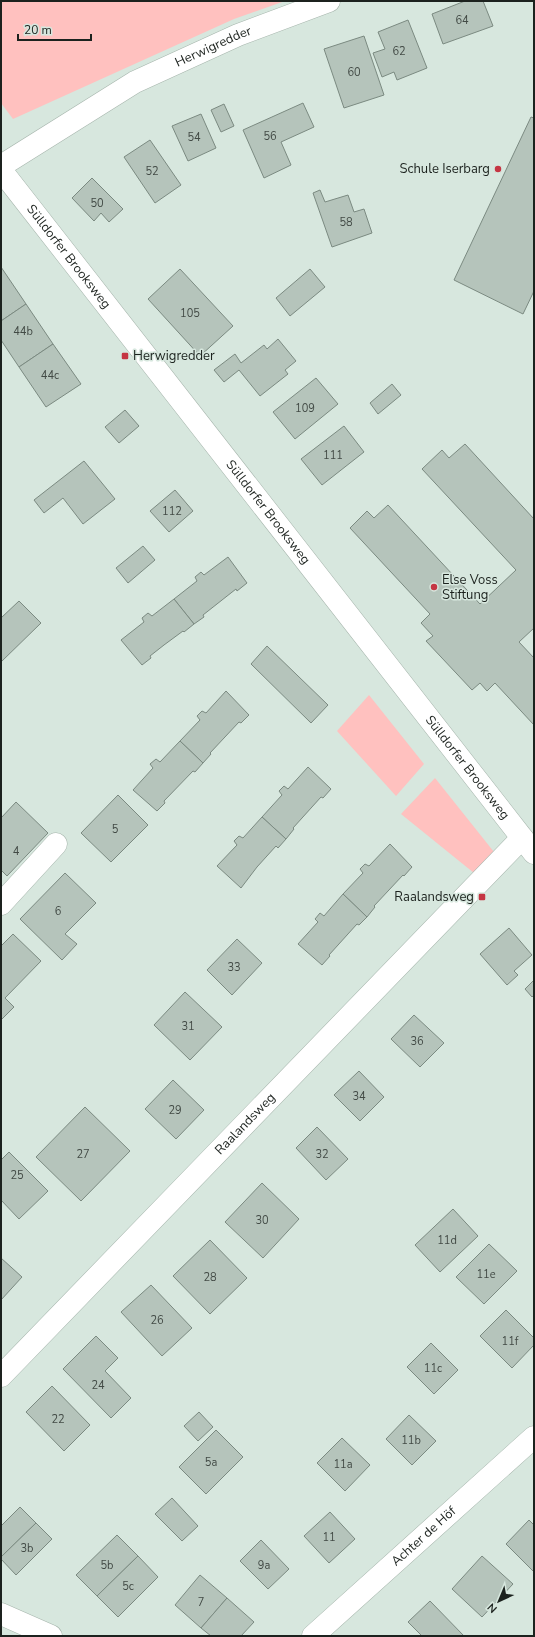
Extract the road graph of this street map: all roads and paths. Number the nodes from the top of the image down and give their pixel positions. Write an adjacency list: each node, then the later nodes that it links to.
1 (329, 1): 2 (street, Herwigredder)
2 (1, 166)
3 (1, 170): 5 (street, Sülldorfer Brooksweg)
4 (56, 844): 6 (street)
5 (528, 846): 7 (street, Raalandsweg)
6 (1, 904)
7 (1, 1376)
8 (534, 1437): 11 (street, Achter de Höf)
9 (1, 1614): 10 (street)
10 (51, 1636)
11 (313, 1636)

